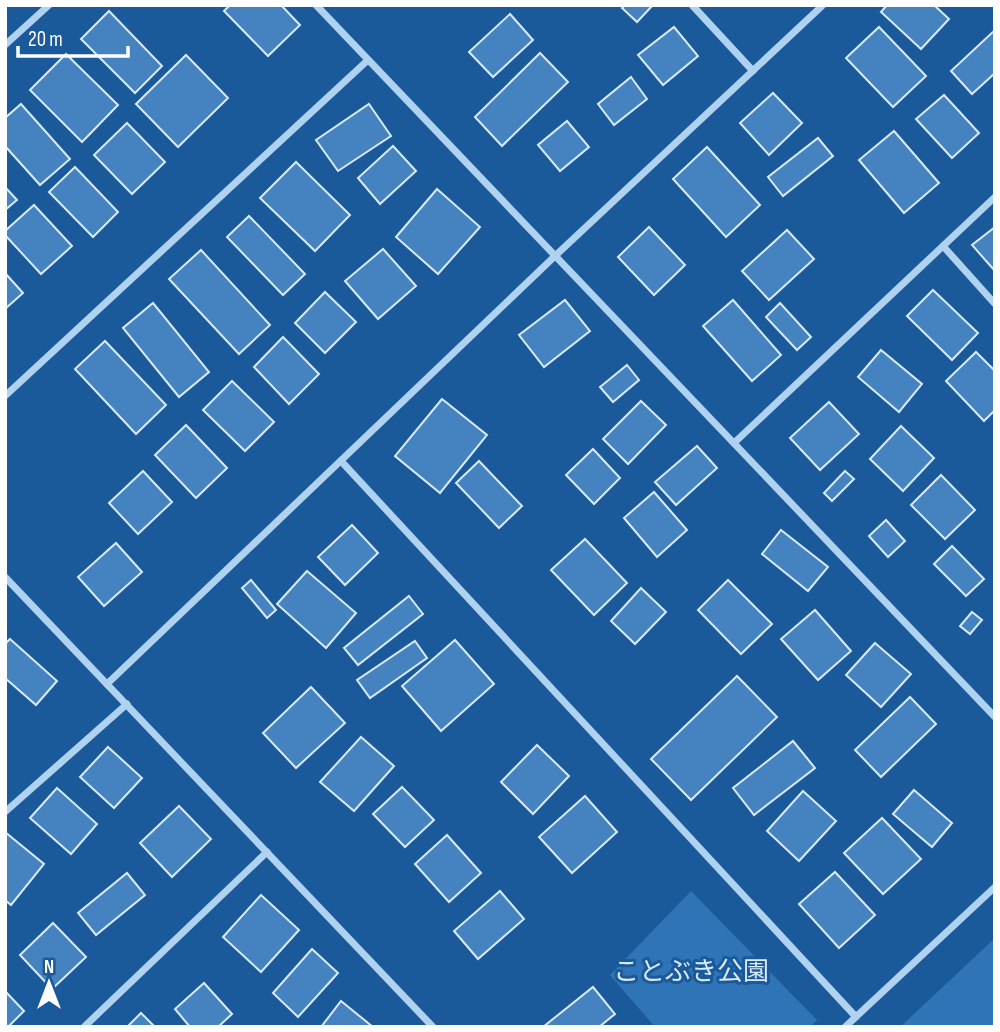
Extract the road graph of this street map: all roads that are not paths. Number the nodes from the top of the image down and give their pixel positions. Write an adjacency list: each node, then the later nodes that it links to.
1 (49, 5): 5 (street)
2 (316, 5): 6 (street)
3 (692, 5): 7 (street)
4 (823, 5): 7 (street)
5 (5, 45)
6 (368, 60): 10 (street); 12 (street)
7 (753, 71): 10 (street)
8 (995, 197): 9 (street)
9 (943, 246): 11 (street); 13 (street)
10 (555, 256): 13 (street); 14 (street)
11 (995, 304)
12 (5, 396)
13 (734, 443): 18 (street)
14 (341, 461): 16 (street); 22 (street)
15 (5, 577): 16 (street)
16 (107, 684): 17 (street)
17 (127, 704): 19 (street); 20 (street)
18 (995, 717)
19 (5, 812)
20 (267, 852): 23 (street); 24 (street)
21 (995, 887): 22 (street)
22 (856, 1017): 25 (street)
23 (84, 1027)
24 (433, 1027)
25 (845, 1027)

